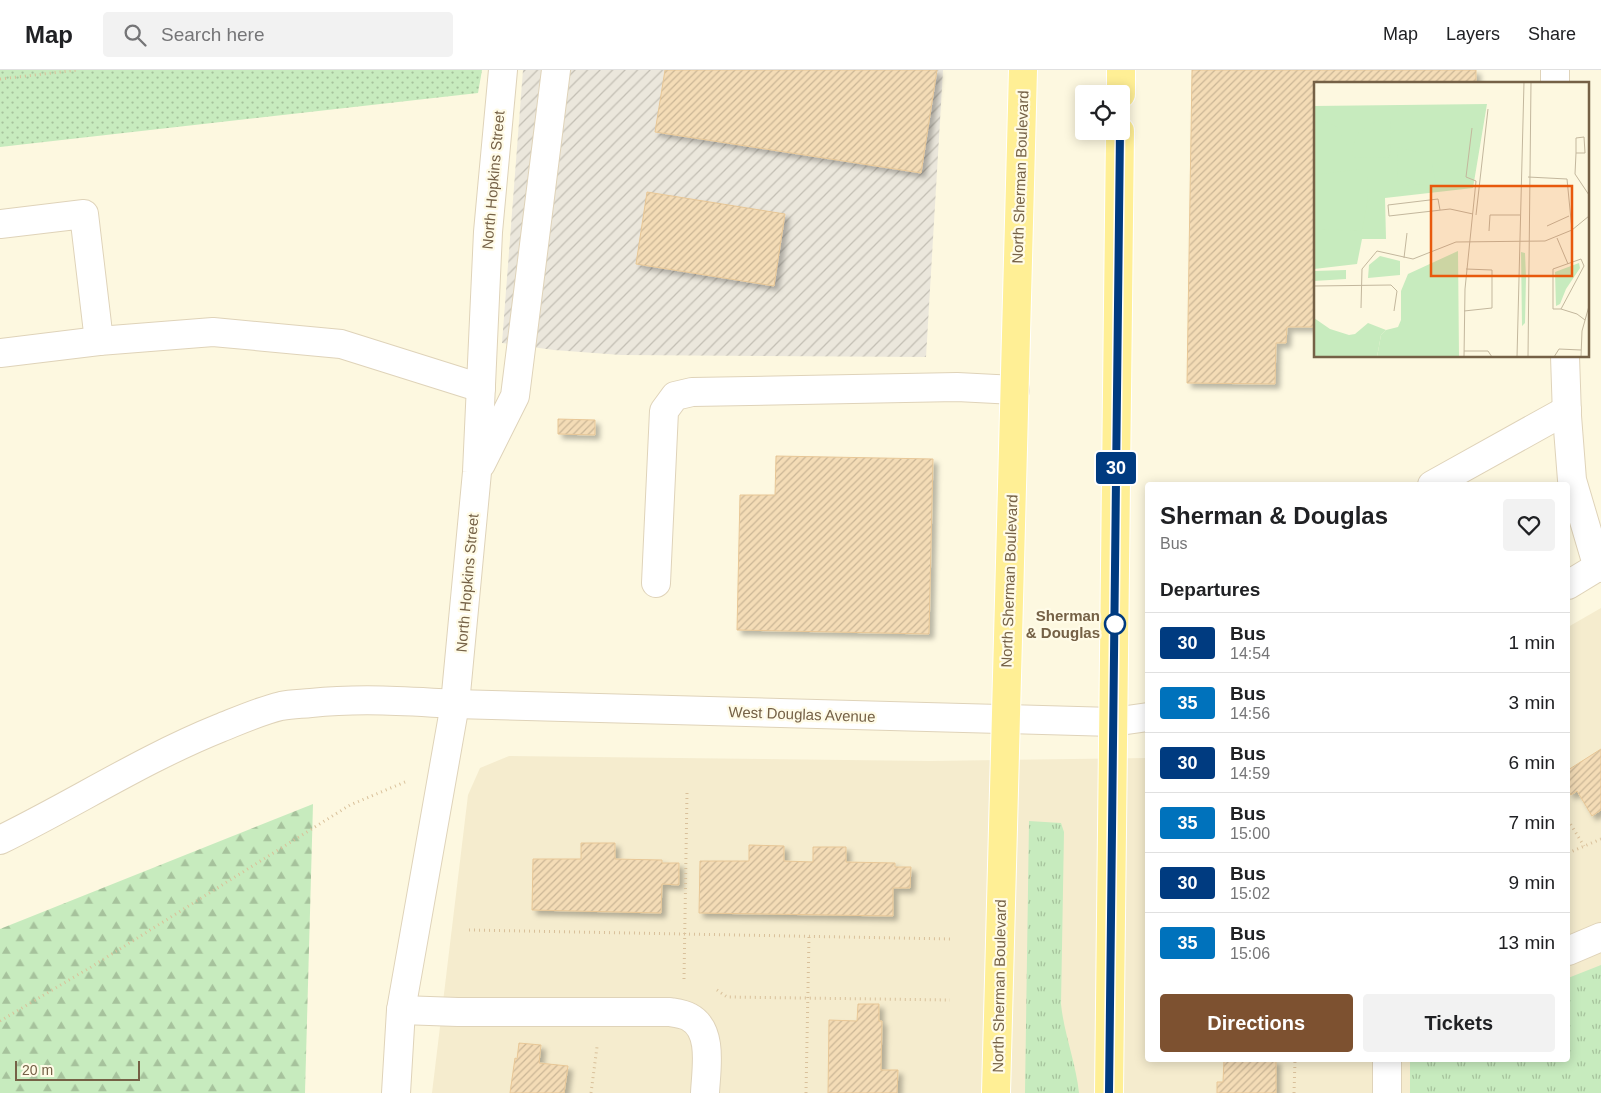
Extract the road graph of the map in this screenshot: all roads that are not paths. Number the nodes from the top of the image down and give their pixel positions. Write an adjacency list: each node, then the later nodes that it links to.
1 (503, 70): 11 (street, North Hopkins Street)
2 (556, 70): 14 (street)
3 (1023, 70): 12 (main road, North Sherman Boulevard)
4 (1121, 70): 5 (main road)
5 (1121, 85)
6 (1120, 140): 22 (main road)
7 (0, 224): 8 (street)
8 (99, 341): 9 (street); 11 (street)
9 (0, 353)
10 (1565, 358): 13 (street)
11 (481, 388): 14 (street, North Hopkins Street)
12 (1015, 390): 17 (street); 21 (main road, North Sherman Boulevard)
13 (1567, 410): 15 (street); 16 (street)
14 (477, 472): 19 (street, North Hopkins Street)
15 (1437, 482)
16 (1600, 567): 18 (street)
17 (656, 583)
18 (1570, 584)
19 (455, 704): 21 (street, West Douglas Avenue); 23 (street, West Douglas Avenue); 26 (street, North Hopkins Street)
20 (1145, 717): 22 (street, West Douglas Avenue)
21 (1006, 719): 22 (street, West Douglas Avenue); 30 (main road, North Sherman Boulevard)
22 (1113, 722): 31 (main road)
23 (0, 840)
24 (1601, 937): 25 (street)
25 (1570, 950)
26 (401, 1010): 28 (street, North Hopkins Street); 29 (street)
27 (1387, 1062): 32 (street)
28 (396, 1093)
29 (705, 1093)
30 (996, 1093)
31 (1109, 1093)
32 (1387, 1093)

